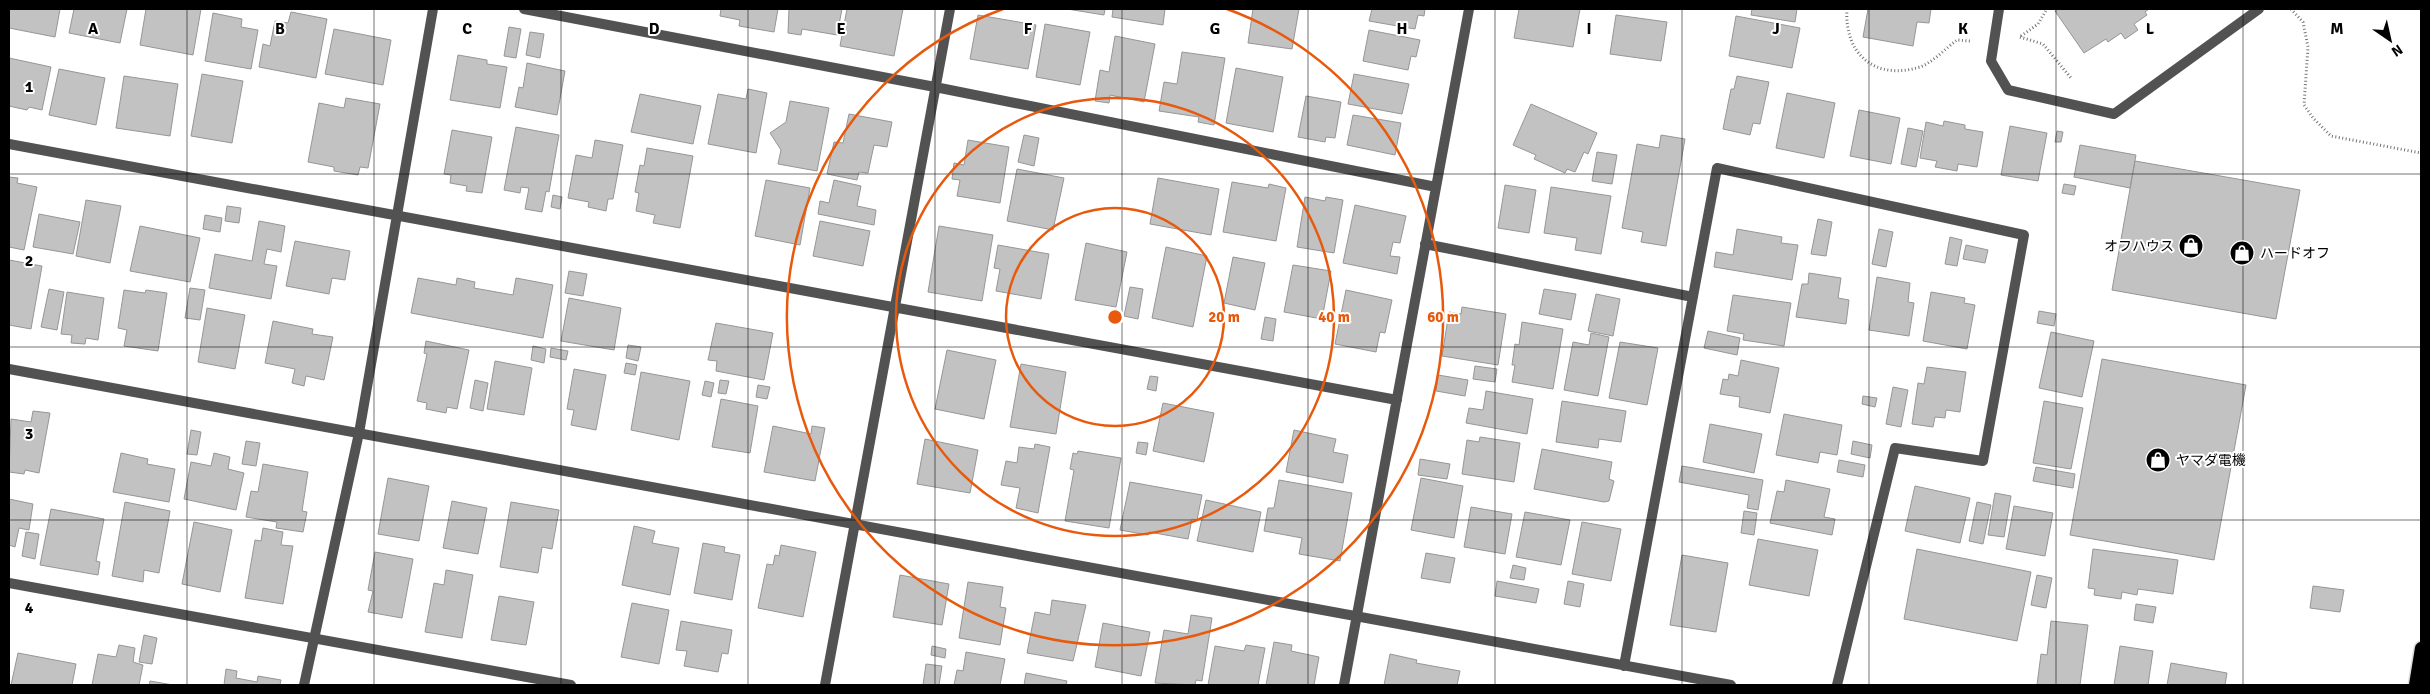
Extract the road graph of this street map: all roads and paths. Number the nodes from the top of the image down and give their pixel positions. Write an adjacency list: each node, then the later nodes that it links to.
1 (433, 9): 17 (street)
2 (524, 9): 13 (street)
3 (950, 9): 13 (street)
4 (1469, 9): 16 (street)
5 (1847, 9): 11 (path)
6 (1999, 9): 11 (street)
7 (2047, 9): 10 (path)
8 (2259, 9): 11 (street)
9 (2291, 9): 15 (path)
10 (2021, 37): 11 (path); 12 (path)
11 (1994, 39)
12 (2079, 79)
13 (935, 87): 16 (street); 20 (street)
14 (9, 144): 17 (street)
15 (2421, 153)
16 (1436, 187): 18 (street)
17 (397, 215): 20 (street); 23 (street)
18 (1425, 244): 19 (street); 22 (street)
19 (1693, 296): 29 (street); 35 (street)
20 (894, 308): 22 (street); 24 (street)
21 (9, 369): 23 (street)
22 (1397, 400): 26 (street)
23 (358, 433): 24 (street); 27 (street)
24 (855, 524): 26 (street); 32 (street)
25 (9, 583): 27 (street)
26 (1357, 617): 29 (street); 33 (street)
27 (313, 638): 30 (street); 31 (street)
28 (2421, 648): 36 (main road)
29 (1624, 666): 34 (street)
30 (304, 685)
31 (571, 685)
32 (825, 685)
33 (1344, 685)
34 (1731, 685)
35 (1837, 685)
36 (2415, 685)

